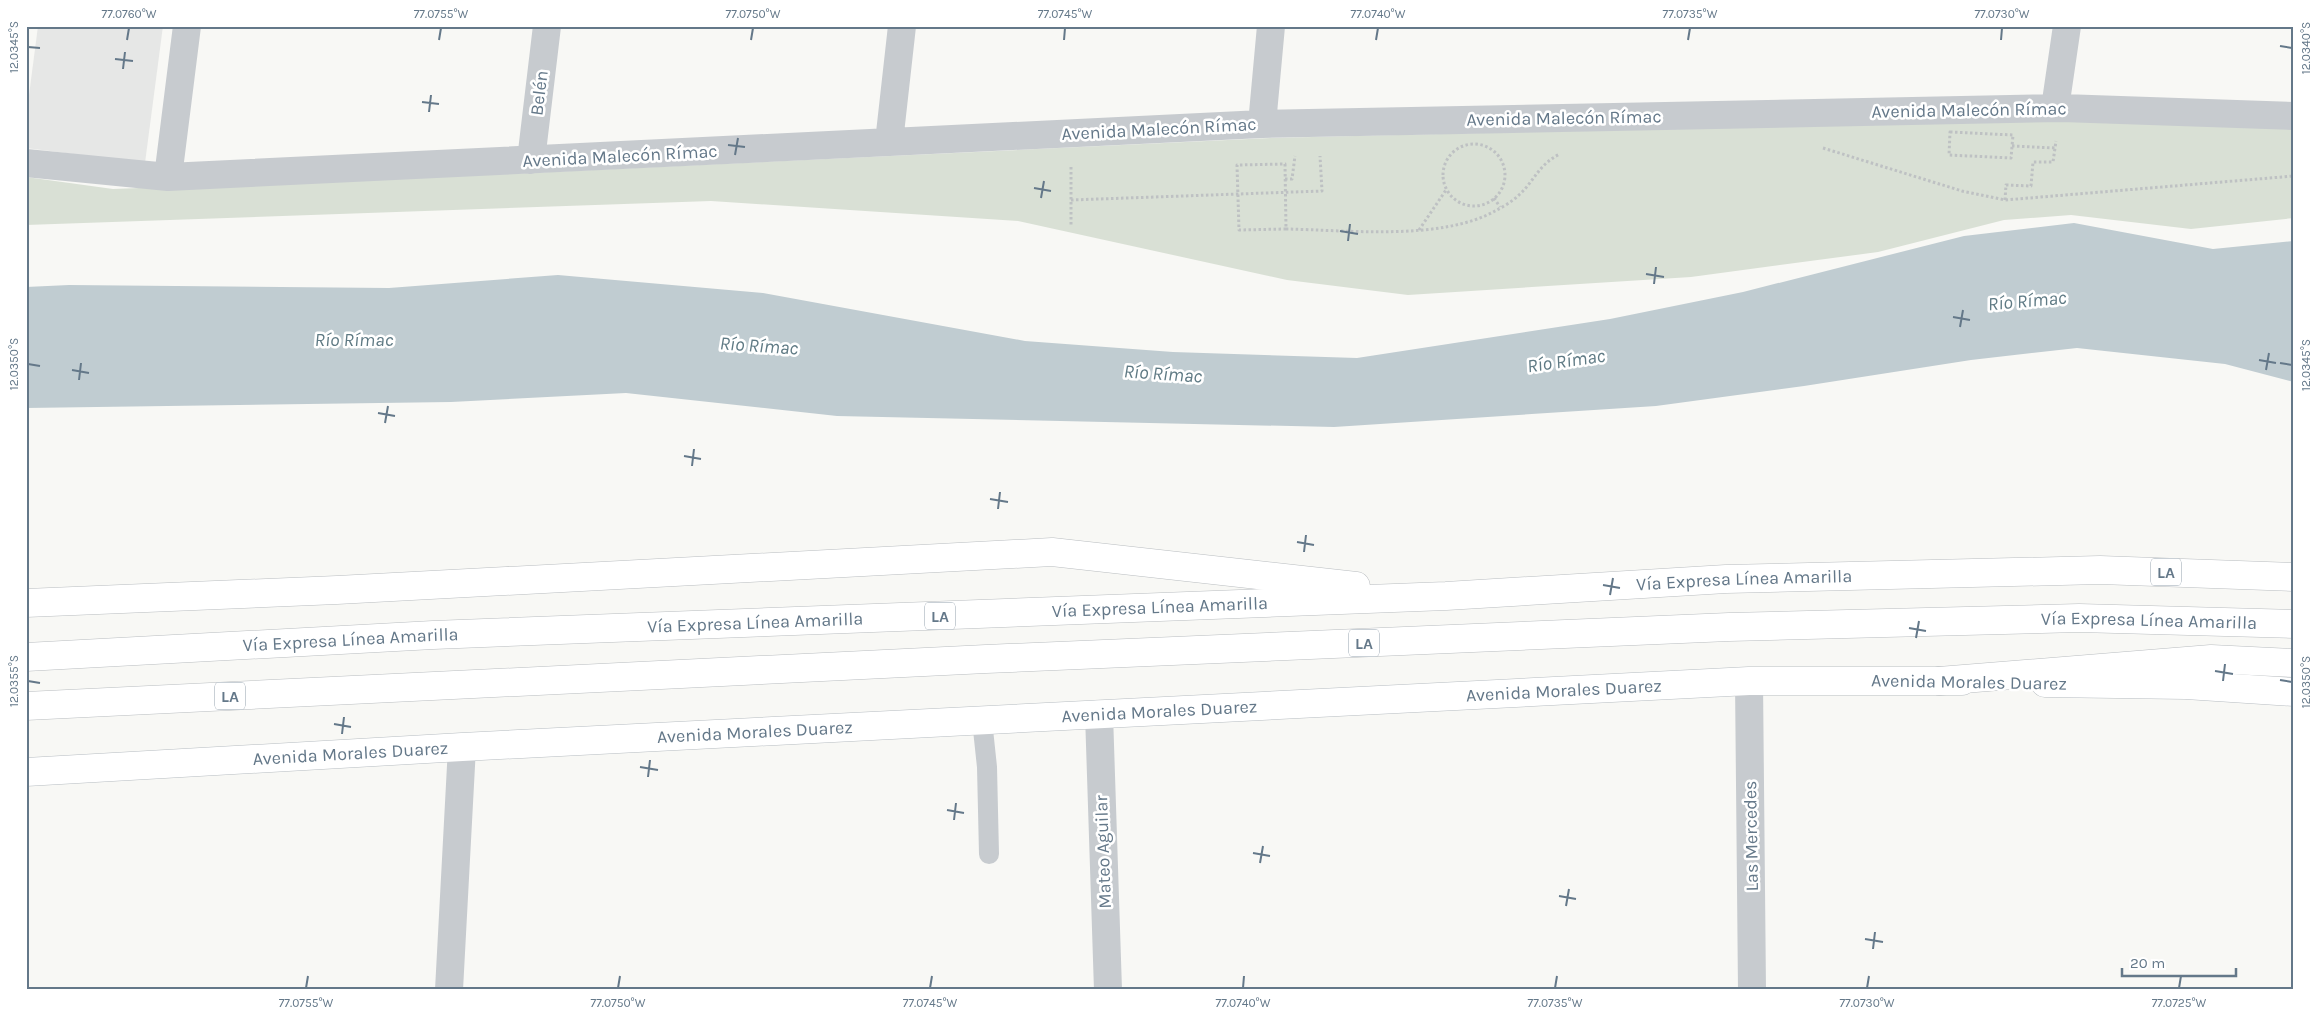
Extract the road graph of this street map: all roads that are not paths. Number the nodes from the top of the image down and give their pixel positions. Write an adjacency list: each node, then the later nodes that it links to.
1 (187, 26): 12 (street)
2 (546, 26): 10 (street, Belén)
3 (902, 26): 9 (street)
4 (1271, 26): 8 (street)
5 (2067, 26): 6 (street)
6 (2058, 108): 7 (street, Avenida Malecón Rímac); 8 (street, Avenida Malecón Rímac)
7 (2294, 116)
8 (1262, 124): 9 (street, Avenida Malecón Rímac)
9 (889, 142): 10 (street, Avenida Malecón Rímac)
10 (531, 160): 12 (street, Avenida Malecón Rímac)
11 (26, 163): 12 (street, Avenida Malecón Rímac)
12 (168, 178)
13 (2294, 577): 14 (main road, Vía Expresa Línea Amarilla / LA)
14 (1446, 596): 15 (main road); 17 (main road, Vía Expresa Línea Amarilla / LA)
15 (26, 603)
16 (2294, 624): 22 (main road, Vía Expresa Línea Amarilla / LA)
17 (26, 658)
18 (2294, 663): 20 (main road)
19 (1749, 681): 20 (main road, Avenida Morales Duarez); 23 (main road, Avenida Morales Duarez); 30 (street, Las Mercedes)
20 (1939, 681): 21 (main road, Avenida Morales Duarez)
21 (2294, 692)
22 (26, 706)
23 (1099, 714): 24 (main road, Avenida Morales Duarez); 29 (street, Mateo Aguilar)
24 (982, 720): 25 (main road, Avenida Morales Duarez); 27 (lane)
25 (462, 747): 26 (main road, Avenida Morales Duarez); 28 (street)
26 (26, 772)
27 (989, 854)
28 (449, 990)
29 (1108, 990)
30 (1752, 990)

